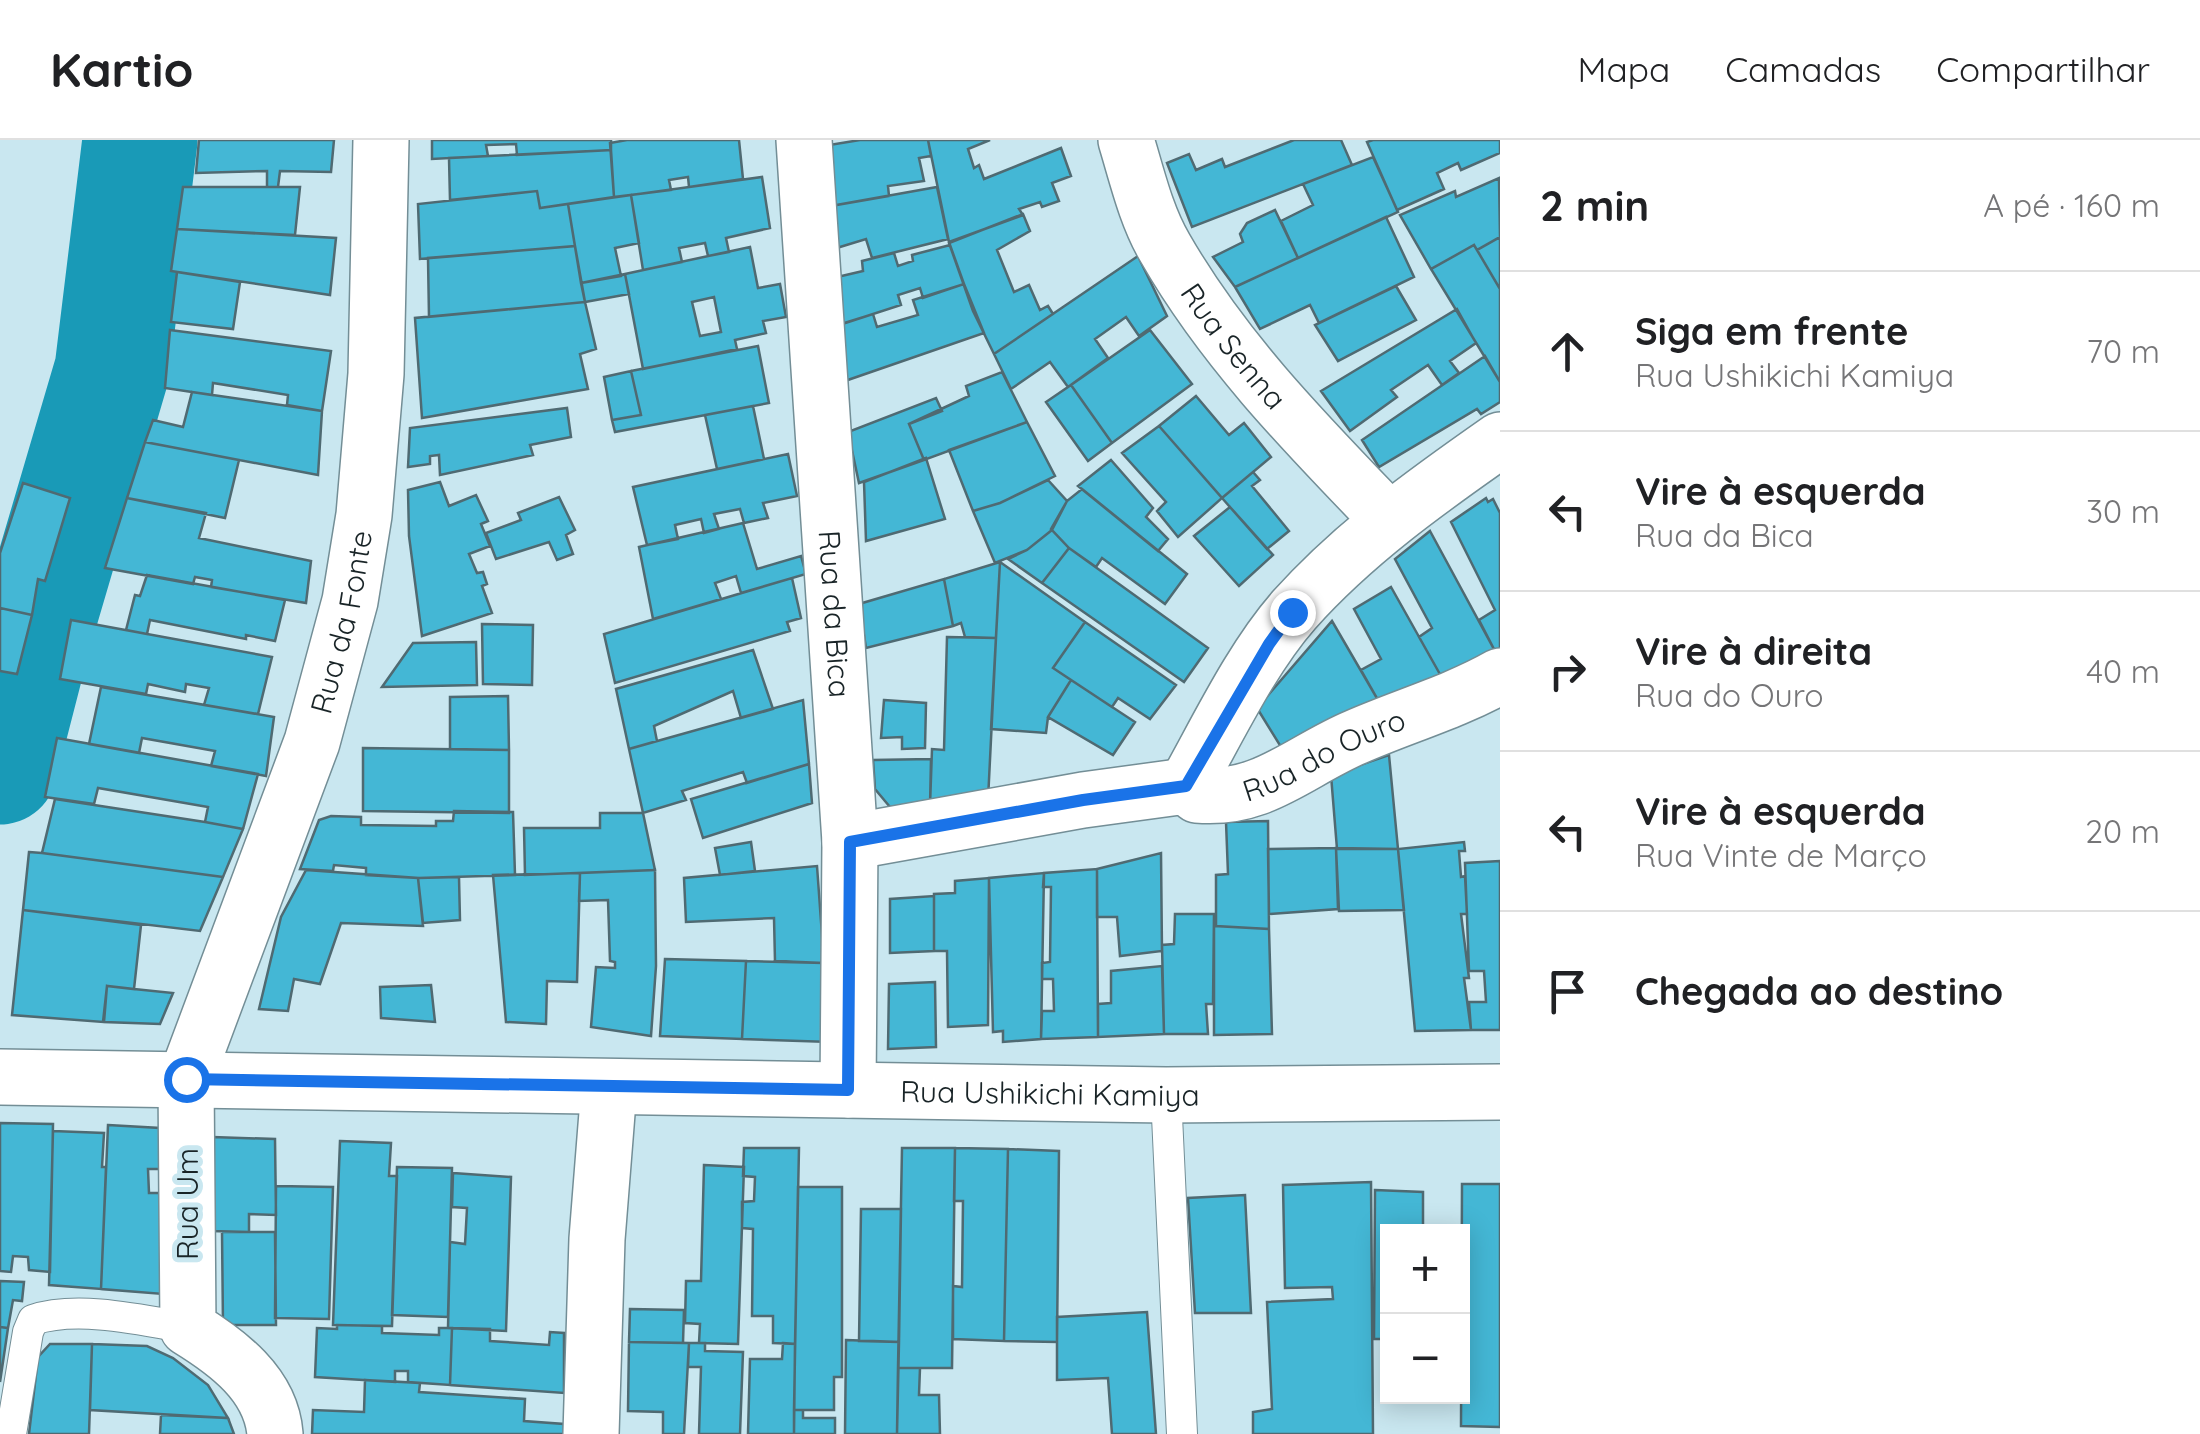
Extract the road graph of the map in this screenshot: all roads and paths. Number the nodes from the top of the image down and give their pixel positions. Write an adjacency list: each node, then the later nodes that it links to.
1 (382, 140): 10 (street, Rua da Fonte)
2 (804, 140): 8 (street, Rua da Bica)
3 (1126, 140): 5 (street, Rua Senna)
4 (1500, 440): 5 (street)
5 (1389, 520): 7 (street)
6 (1500, 676): 7 (street, Rua do Ouro)
7 (1186, 786): 8 (street, Rua do Ouro)
8 (850, 842): 12 (street, Rua da Bica)
9 (0, 1077): 10 (street, Rua Ushikichi Kamiya)
10 (186, 1079): 11 (street, Rua Ushikichi Kamiya); 15 (street, Rua Um)
11 (609, 1088): 12 (street, Rua Ushikichi Kamiya); 18 (street)
12 (848, 1090): 14 (street, Rua Ushikichi Kamiya)
13 (1500, 1092): 14 (street, Rua Ushikichi Kamiya)
14 (1166, 1095): 19 (lane)
15 (188, 1328): 16 (lane); 17 (street)
16 (11, 1434)
17 (275, 1434)
18 (591, 1434)
19 (1182, 1434)

